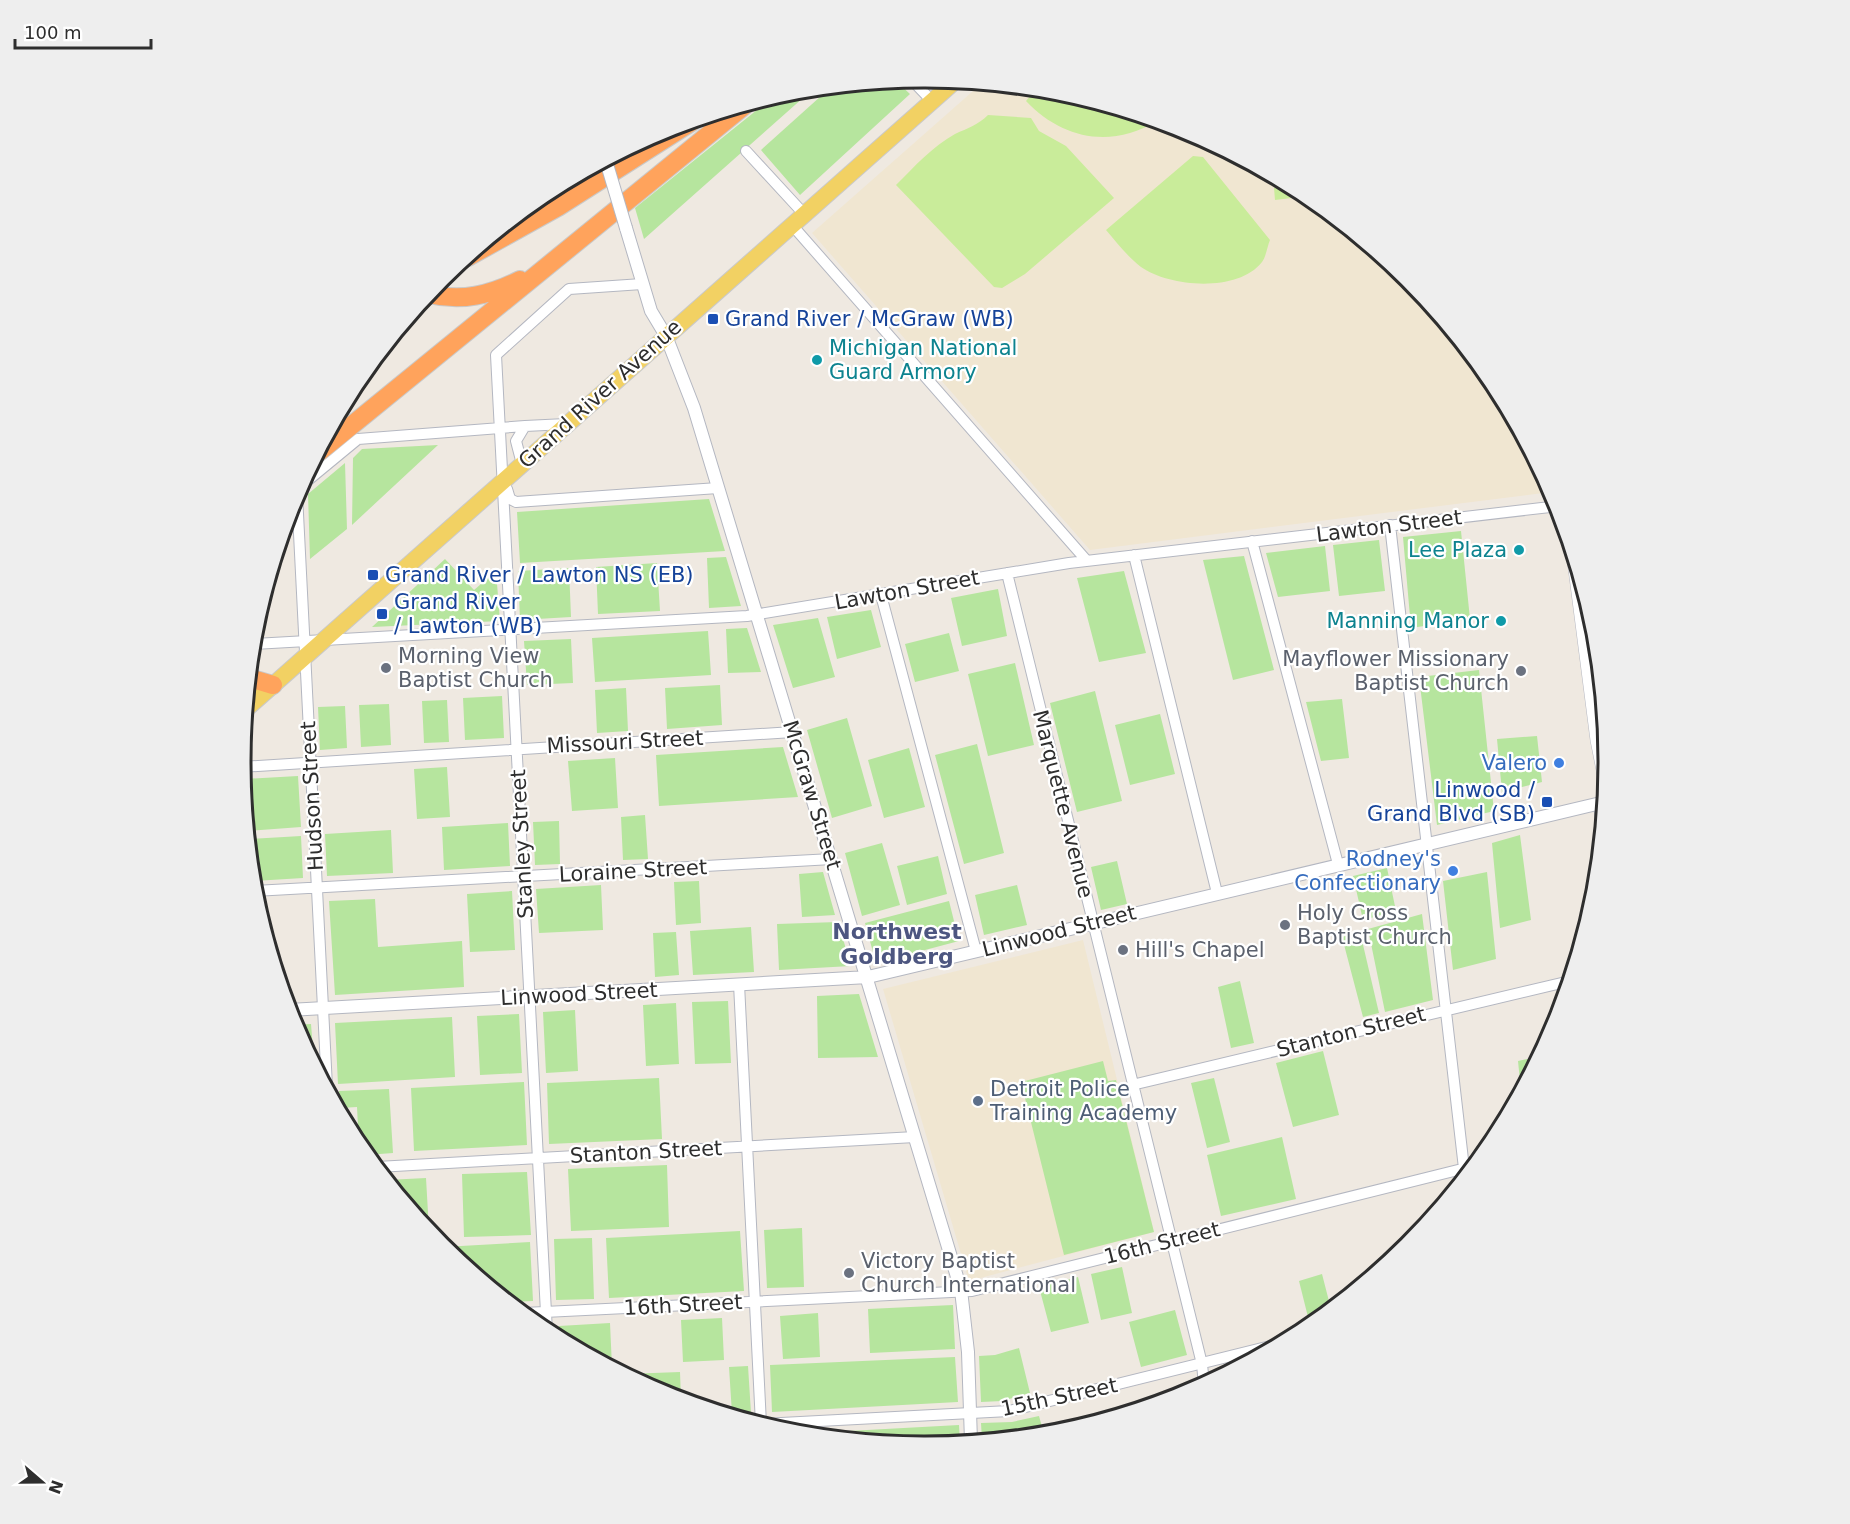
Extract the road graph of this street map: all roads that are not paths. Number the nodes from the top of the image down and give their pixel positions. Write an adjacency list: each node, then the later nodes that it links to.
1 (919, 88): 3 (street)
2 (946, 89): 3 (main road, Grand River Avenue)
3 (932, 101): 8 (main road, Grand River Avenue)
4 (730, 118): 10 (highway)
5 (654, 146): 9 (highway)
6 (746, 151): 8 (street)
7 (608, 168): 11 (street, McGraw Street, bridge)
8 (798, 219): 13 (main road, Grand River Avenue); 27 (street)
9 (504, 237)
10 (549, 266): 12 (highway); 17 (highway)
11 (642, 284): 13 (street, McGraw Street); 16 (street, Stanley Street)
12 (440, 295)
13 (666, 336): 14 (main road, Grand River Avenue); 21 (street, McGraw Street)
14 (566, 424): 15 (street); 18 (main road, Grand River Avenue)
15 (525, 426): 16 (street); 18 (street)
16 (501, 427): 19 (street); 20 (street, Stanley Street)
17 (334, 440)
18 (522, 464): 20 (main road, Grand River Avenue)
19 (317, 472)
20 (504, 480): 21 (street); 32 (street, Stanley Street); 33 (main road, Grand River Avenue)
21 (718, 488): 31 (street, McGraw Street)
22 (1548, 507): 24 (street, Lawton Street)
23 (298, 517): 35 (street, Hudson Street)
24 (1390, 525): 25 (street, Lawton Street); 45 (street)
25 (1252, 541): 26 (street, Lawton Street); 47 (street)
26 (1134, 555): 27 (street, Lawton Street); 51 (street)
27 (1087, 561): 28 (street, Lawton Street)
28 (1007, 573): 29 (street, Lawton Street); 52 (street, Marquette Avenue)
29 (880, 595): 31 (street, Lawton Street); 53 (street)
30 (1582, 612): 40 (main road)
31 (757, 615): 32 (street, Lawton Street); 39 (street, McGraw Street)
32 (512, 630): 33 (street, Lawton Street); 41 (street, Stanley Street)
33 (322, 641): 35 (main road, Grand River Avenue)
34 (262, 645): 35 (street)
35 (304, 650): 37 (main road, Grand River Avenue); 42 (street, Hudson Street)
36 (256, 680): 37 (highway)
37 (273, 685): 38 (main road, Grand River Avenue)
38 (255, 701)
39 (793, 732): 41 (street, Missouri Street); 46 (street, McGraw Street)
40 (1597, 735)
41 (518, 749): 42 (street, Missouri Street); 48 (street, Stanley Street)
42 (310, 762): 43 (street, Missouri Street); 49 (street, Hudson Street)
43 (251, 766)
44 (1597, 803): 45 (street, Linwood Street)
45 (1428, 842): 47 (street, Linwood Street); 59 (street)
46 (832, 859): 48 (street, Loraine Street); 54 (street, McGraw Street)
47 (1338, 864): 51 (street, Linwood Street)
48 (524, 877): 49 (street, Loraine Street); 57 (street, Stanley Street)
49 (316, 888): 50 (street, Loraine Street); 58 (street, Hudson Street)
50 (264, 891)
51 (1217, 893): 52 (street, Linwood Street)
52 (1092, 923): 53 (street, Linwood Street); 62 (street, Marquette Avenue)
53 (976, 951): 54 (street, Linwood Street)
54 (868, 977): 56 (street, Linwood Street); 63 (street, McGraw Street)
55 (1561, 983): 59 (street, Stanton Street)
56 (739, 984): 57 (street, Linwood Street); 64 (street)
57 (531, 998): 58 (street, Linwood Street); 65 (street, Stanley Street)
58 (323, 1008): 60 (street, Linwood Street); 61 (street, Hudson Street)
59 (1446, 1008): 62 (street, Stanton Street); 66 (street)
60 (299, 1009)
61 (326, 1069)
62 (1132, 1085): 69 (street, Marquette Avenue)
63 (915, 1137): 64 (street, Stanton Street); 70 (street, McGraw Street)
64 (747, 1146): 65 (street, Stanton Street); 71 (street)
65 (538, 1158): 67 (street, Stanton Street); 73 (street, Stanley Street)
66 (1466, 1162)
67 (387, 1166)
68 (1459, 1172): 69 (street, 16th Street)
69 (1170, 1241): 70 (street, 16th Street); 76 (street, Marquette Avenue)
70 (961, 1290): 71 (street, 16th Street); 78 (street, McGraw Street)
71 (755, 1302): 73 (street, 16th Street); 79 (street)
72 (538, 1312): 73 (street, 16th Street)
73 (547, 1312): 74 (street, Stanley Street)
74 (547, 1319)
75 (1250, 1352): 76 (street, 15th Street)
76 (1202, 1364): 77 (street, Marquette Avenue); 78 (street, 15th Street)
77 (1203, 1375)
78 (970, 1413): 80 (street, 15th Street); 81 (street, McGraw Street)
79 (762, 1415)
80 (792, 1422)
81 (971, 1434)

